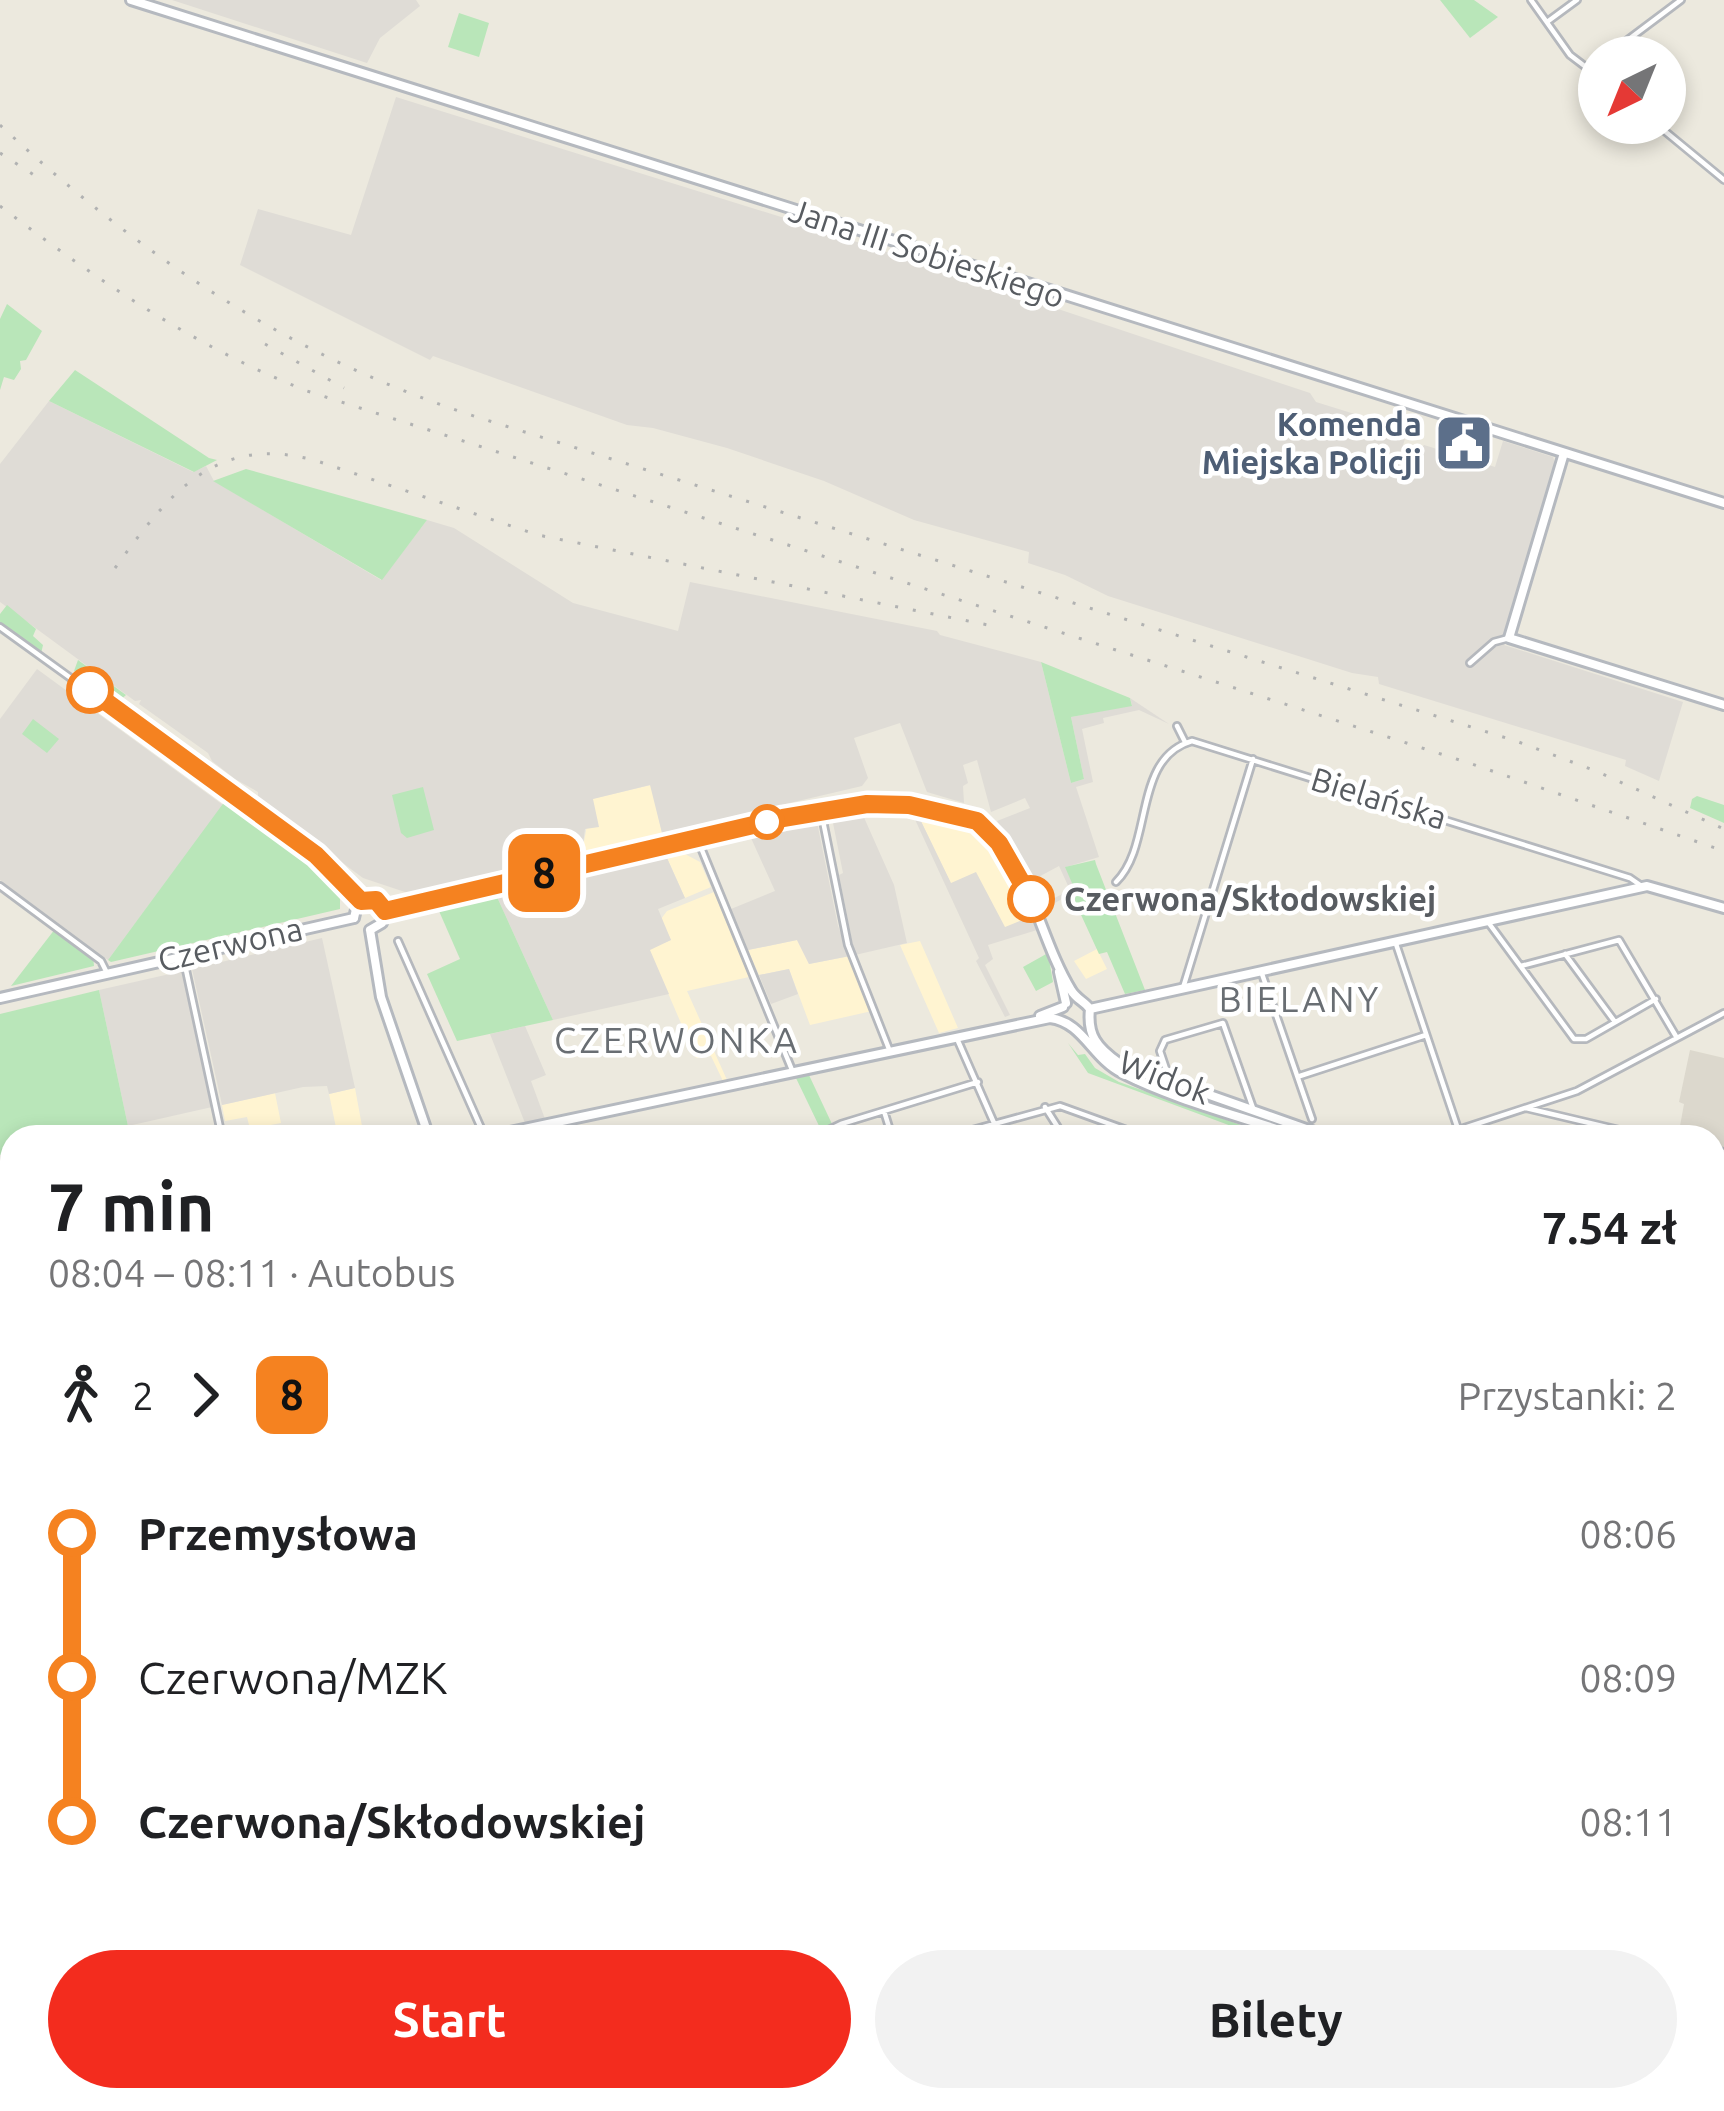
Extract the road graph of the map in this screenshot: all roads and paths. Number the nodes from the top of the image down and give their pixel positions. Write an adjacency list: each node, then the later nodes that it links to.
1 (131, 0): 10 (main road, Jana III Sobieskiego)
2 (1531, 0): 5 (street)
3 (1577, 0): 5 (street)
4 (1682, 0): 6 (street)
5 (1547, 22): 7 (street)
6 (1633, 36)
7 (1578, 61)
8 (1680, 144): 9 (street)
9 (1724, 180)
10 (1564, 452): 11 (main road, Jana III Sobieskiego); 13 (main road)
11 (1724, 503)
12 (0, 627): 24 (street)
13 (1508, 638): 14 (street); 15 (main road)
14 (1470, 663)
15 (1724, 705)
16 (1177, 726): 17 (street)
17 (1185, 742): 18 (street, Bielańska); 21 (street)
18 (1253, 759): 23 (street, Bielańska); 38 (street)
19 (821, 811): 20 (main road); 34 (main road); 53 (street)
20 (697, 838): 26 (main road); 54 (street)
21 (1116, 882)
22 (0, 886): 37 (street)
23 (1643, 887): 25 (main road, Bielańska); 28 (main road)
24 (361, 901): 26 (main road); 27 (main road)
25 (1724, 908)
26 (385, 911): 29 (main road)
27 (354, 918): 29 (main road); 33 (main road, Czerwona)
28 (1487, 922): 31 (main road); 35 (street)
29 (370, 930): 65 (main road)
30 (398, 941): 66 (street)
31 (1395, 941): 36 (main road); 51 (street)
32 (1565, 954): 35 (street); 41 (street); 48 (street)
33 (183, 956): 37 (main road, Czerwona); 64 (street)
34 (1058, 958): 40 (main road); 42 (main road)
35 (1521, 967): 48 (street)
36 (1261, 970): 38 (main road); 55 (street)
37 (107, 973): 39 (main road, Czerwona)
38 (1183, 988): 43 (main road)
39 (0, 998)
40 (1078, 999): 42 (main road); 43 (main road)
41 (1656, 999): 48 (street); 52 (street)
42 (1064, 1005): 45 (main road); 46 (main road)
43 (1090, 1009): 47 (main road)
44 (1724, 1013): 52 (street)
45 (1064, 1019): 46 (main road); 49 (main road)
46 (1028, 1021): 50 (main road)
47 (1088, 1021): 49 (main road); 56 (main road, Widok)
48 (1616, 1022)
49 (1076, 1027): 73 (main road, Widok)
50 (956, 1035): 53 (main road); 57 (street)
51 (1426, 1035): 55 (street); 75 (street)
52 (1677, 1038): 59 (street)
53 (890, 1049): 54 (main road)
54 (792, 1070): 67 (main road)
55 (1298, 1077): 62 (street)
56 (1162, 1078): 61 (main road, Widok); 61 (street)
57 (978, 1082): 60 (street); 63 (street)
58 (1045, 1107): 63 (street); 71 (street); 72 (street)
59 (1525, 1108): 76 (street); 77 (street)
60 (884, 1111): 68 (street); 69 (street)
61 (1254, 1111): 74 (main road, Widok)
62 (1312, 1119)
63 (994, 1123): 70 (street)
64 (219, 1125)
65 (425, 1125)
66 (481, 1125)
67 (541, 1125)
68 (846, 1125)
69 (888, 1125)
70 (987, 1125)
71 (1056, 1125)
72 (1113, 1125)
73 (1266, 1125)
74 (1294, 1125)
75 (1456, 1125)
76 (1473, 1125)
77 (1597, 1125)

